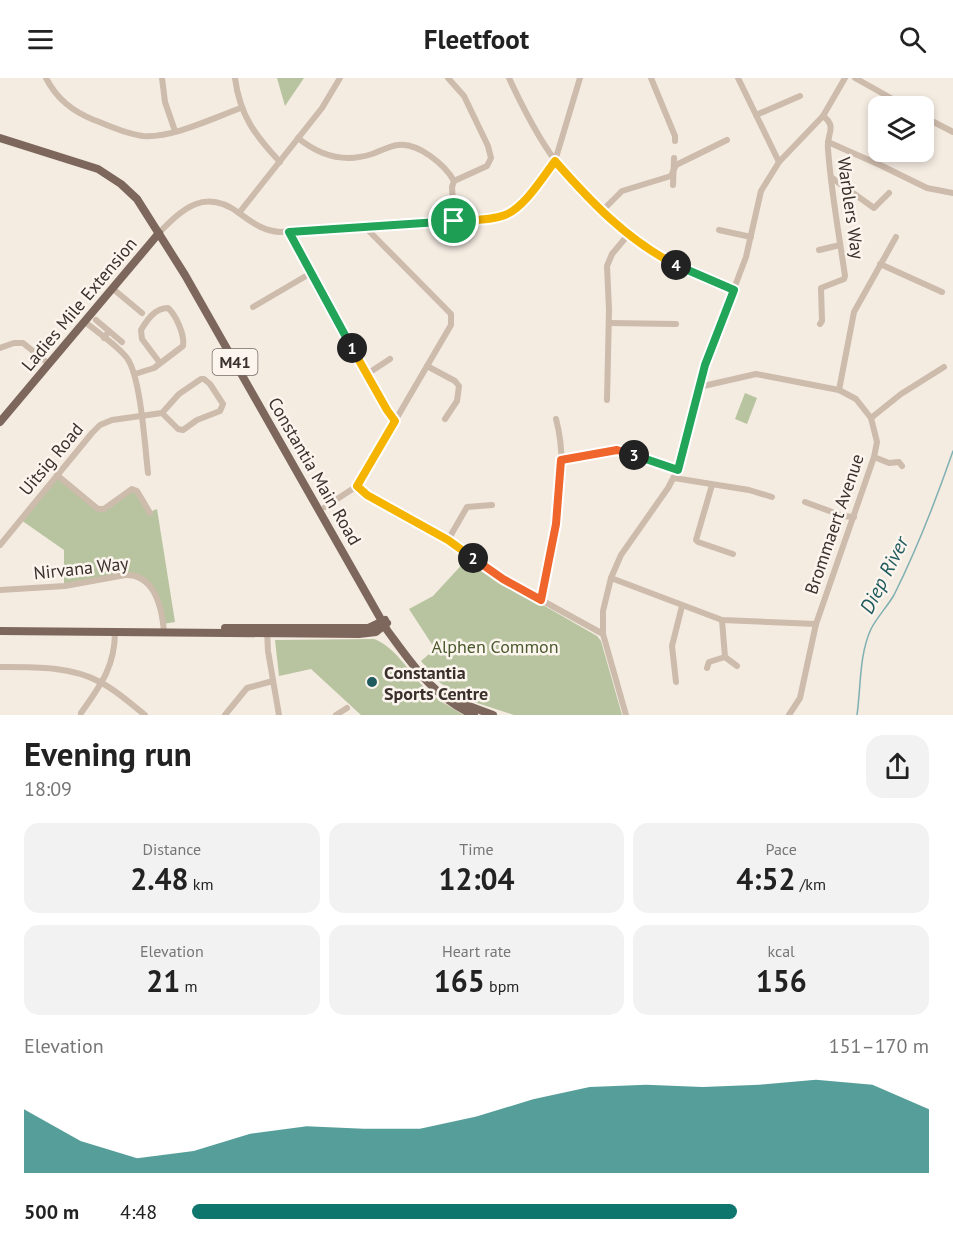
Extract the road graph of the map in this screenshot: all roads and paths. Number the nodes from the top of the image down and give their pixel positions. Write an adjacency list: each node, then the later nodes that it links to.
1 (46, 78): 18 (street)
2 (162, 78): 18 (street)
3 (235, 78): 14 (street)
4 (340, 78): 21 (street)
5 (448, 78): 31 (street)
6 (509, 78): 26 (street)
7 (580, 78): 26 (street)
8 (651, 78): 23 (street)
9 (738, 78): 15 (street)
10 (845, 78): 16 (street)
11 (855, 78): 13 (street)
12 (800, 96): 15 (street)
13 (887, 96)
14 (241, 108): 18 (street); 27 (street)
15 (756, 115): 28 (street)
16 (823, 116): 24 (street, Warblers Way); 28 (street)
17 (934, 122): 19 (street)
18 (175, 131)
19 (953, 132)
20 (0, 138): 42 (main road, Constantia Main Road / M41)
21 (298, 138): 27 (street); 31 (street)
22 (727, 140): 29 (street)
23 (675, 141)
24 (828, 142): 30 (street, Warblers Way); 33 (street)
25 (674, 158): 29 (street)
26 (555, 161): 35 (street); 37 (street)
27 (280, 162): 36 (street)
28 (779, 162): 45 (street)
29 (674, 171): 32 (street); 35 (street)
30 (832, 178): 34 (street); 47 (street, Warblers Way)
31 (454, 181): 37 (street)
32 (673, 185)
33 (953, 193)
34 (889, 194)
35 (602, 212): 43 (street)
36 (239, 213): 41 (street); 42 (street)
37 (454, 221): 38 (street)
38 (377, 227): 39 (street); 44 (street)
39 (366, 228): 41 (street); 44 (street)
40 (719, 230): 45 (street)
41 (289, 232): 50 (street)
42 (159, 233): 51 (main road, Ladies Mile Extension); 101 (main road, Constantia Main Road / M41)
43 (628, 235): 52 (street); 58 (street)
44 (375, 237): 68 (street)
45 (751, 237): 52 (street)
46 (896, 237): 49 (street)
47 (840, 245): 48 (street); 60 (street, Warblers Way)
48 (819, 250)
49 (880, 264): 53 (street); 73 (street)
50 (311, 273): 54 (street); 71 (street)
51 (112, 288): 55 (street); 57 (main road, Ladies Mile Extension)
52 (734, 290): 72 (street)
53 (942, 292)
54 (253, 307)
55 (142, 314)
56 (96, 320): 61 (street)
57 (84, 321): 62 (street); 67 (main road, Ladies Mile Extension)
58 (609, 323): 59 (street); 74 (street)
59 (676, 324)
60 (820, 324)
61 (109, 331): 62 (street); 63 (street)
62 (104, 338): 70 (street)
63 (122, 342)
64 (0, 348): 67 (street)
65 (390, 359): 71 (street)
66 (160, 363): 66 (street); 70 (street)
67 (49, 364): 81 (main road, Ladies Mile Extension)
68 (427, 366): 78 (street); 80 (street)
69 (944, 367): 77 (street)
70 (135, 374): 76 (street)
71 (367, 374): 80 (street)
72 (699, 387): 73 (street); 85 (street)
73 (839, 390): 77 (street)
74 (607, 400)
75 (162, 413): 75 (street); 76 (street, Uitsig Road)
76 (141, 416): 86 (street); 87 (street, Uitsig Road)
77 (871, 418): 82 (street, Brommaert Avenue)
78 (446, 419)
79 (556, 419): 83 (street)
80 (395, 421): 90 (street)
81 (0, 422)
82 (874, 457): 84 (street); 96 (street, Brommaert Avenue)
83 (561, 460): 85 (street); 103 (street)
84 (902, 466)
85 (678, 470): 88 (street)
86 (148, 474)
87 (57, 475): 95 (street); 98 (street, Uitsig Road)
88 (674, 478): 89 (street); 100 (street)
89 (712, 485): 91 (street); 99 (street)
90 (357, 486): 94 (street); 97 (street)
91 (772, 496)
92 (805, 502): 96 (street)
93 (492, 505): 97 (street)
94 (325, 507)
95 (150, 513)
96 (853, 519): 108 (street, Brommaert Avenue)
97 (448, 540): 103 (street)
98 (0, 545)
99 (733, 554)
100 (611, 578): 105 (street); 114 (street)
101 (360, 580): 104 (main road, Constantia Main Road / M41); 107 (main road, Constantia Main Road / M41)
102 (0, 590): 113 (street, Nirvana Way)
103 (541, 600): 114 (street)
104 (373, 606): 107 (main road, Constantia Main Road / M41); 110 (main road)
105 (682, 606): 106 (street); 121 (street)
106 (722, 620): 108 (street); 116 (street)
107 (385, 622): 110 (main road); 115 (main road, Constantia Main Road / M41); 130 (main road, Constantia Main Road / M41)
108 (816, 624): 132 (street, Brommaert Avenue)
109 (267, 631): 110 (main road); 113 (main road); 120 (street)
110 (361, 631): 115 (main road)
111 (0, 632): 112 (main road)
112 (115, 632): 113 (main road); 122 (street)
113 (164, 632)
114 (603, 634): 131 (street)
115 (405, 655): 129 (main road, Constantia Main Road / M41)
116 (725, 657): 117 (street); 119 (street)
117 (737, 666)
118 (0, 667): 122 (street)
119 (707, 668)
120 (273, 681): 126 (street); 127 (street)
121 (675, 682)
122 (102, 683): 124 (street); 125 (street)
123 (347, 708): 128 (street)
124 (81, 713)
125 (145, 715)
126 (225, 715)
127 (279, 715)
128 (336, 715)
129 (474, 715)
130 (493, 715)
131 (626, 715)
132 (789, 715)

